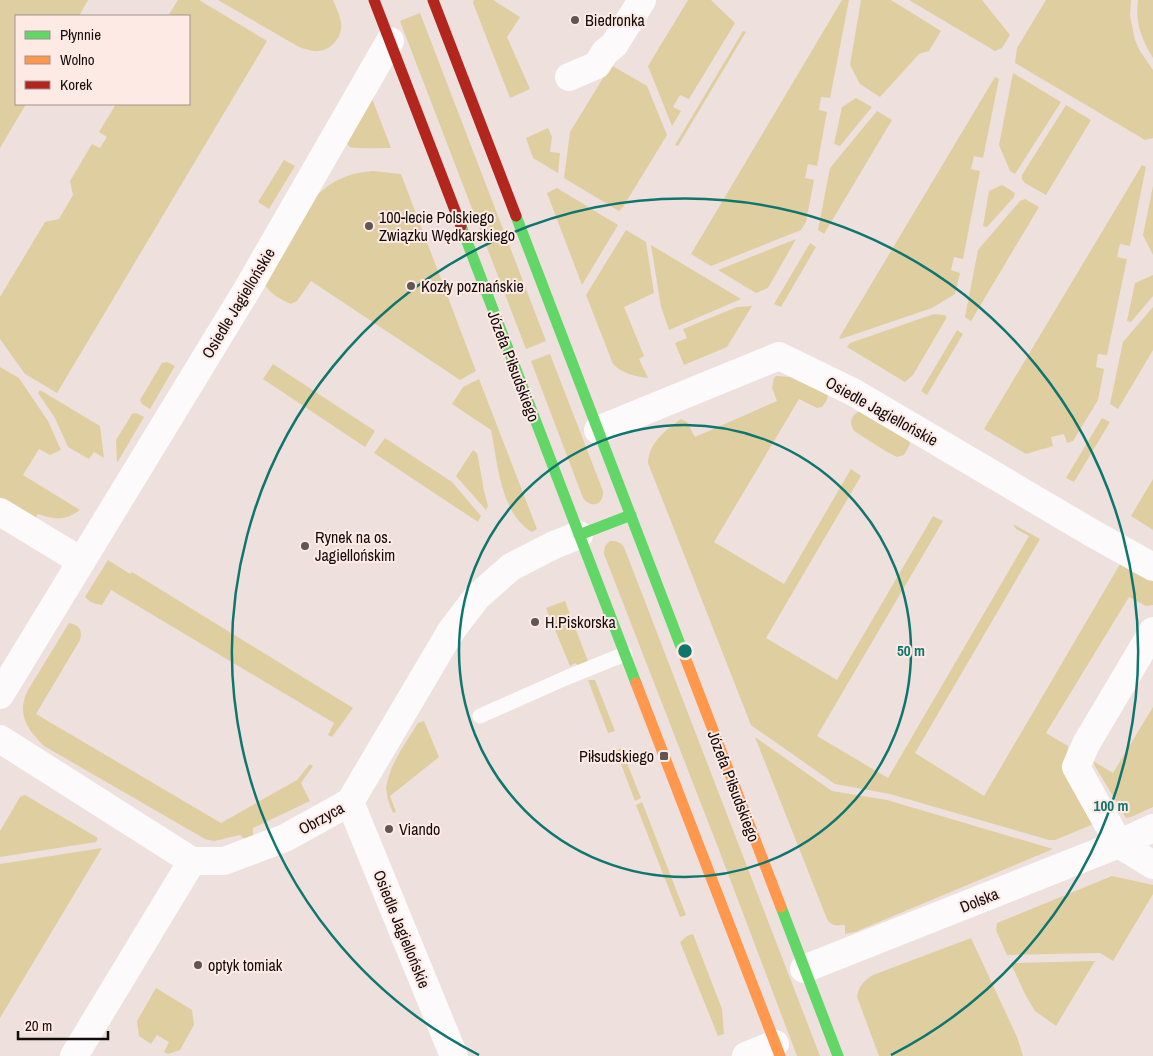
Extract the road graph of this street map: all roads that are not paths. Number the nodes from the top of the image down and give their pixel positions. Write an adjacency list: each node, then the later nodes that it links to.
1 (374, 0): 4 (street, Józefa Piłsudskiego)
2 (433, 0): 6 (street, Józefa Piłsudskiego)
3 (642, 0): 5 (street)
4 (390, 41): 9 (street, Józefa Piłsudskiego); 10 (street, Osiedle Jagiellońskie)
5 (569, 77)
6 (598, 430): 8 (street, Józefa Piłsudskiego); 11 (street, Osiedle Jagiellońskie)
7 (0, 512): 10 (street)
8 (631, 515): 9 (street); 22 (street, Józefa Piłsudskiego)
9 (579, 535): 13 (street, Józefa Piłsudskiego); 17 (street, Obrzyca)
10 (81, 561): 14 (street, Osiedle Jagiellońskie)
11 (1153, 568)
12 (1153, 631): 19 (street)
13 (624, 654): 15 (lane); 23 (street, Józefa Piłsudskiego)
14 (0, 695)
15 (480, 716)
16 (0, 739): 20 (street)
17 (350, 802): 20 (street, Obrzyca); 25 (street, Osiedle Jagiellońskie)
18 (1153, 828): 19 (street, Dolska)
19 (1119, 844): 21 (street); 22 (street, Dolska)
20 (192, 861): 24 (street)
21 (1153, 866)
22 (804, 969): 27 (street, Józefa Piłsudskiego)
23 (778, 1050): 26 (street)
24 (74, 1056)
25 (454, 1056)
26 (746, 1056)
27 (838, 1056)

